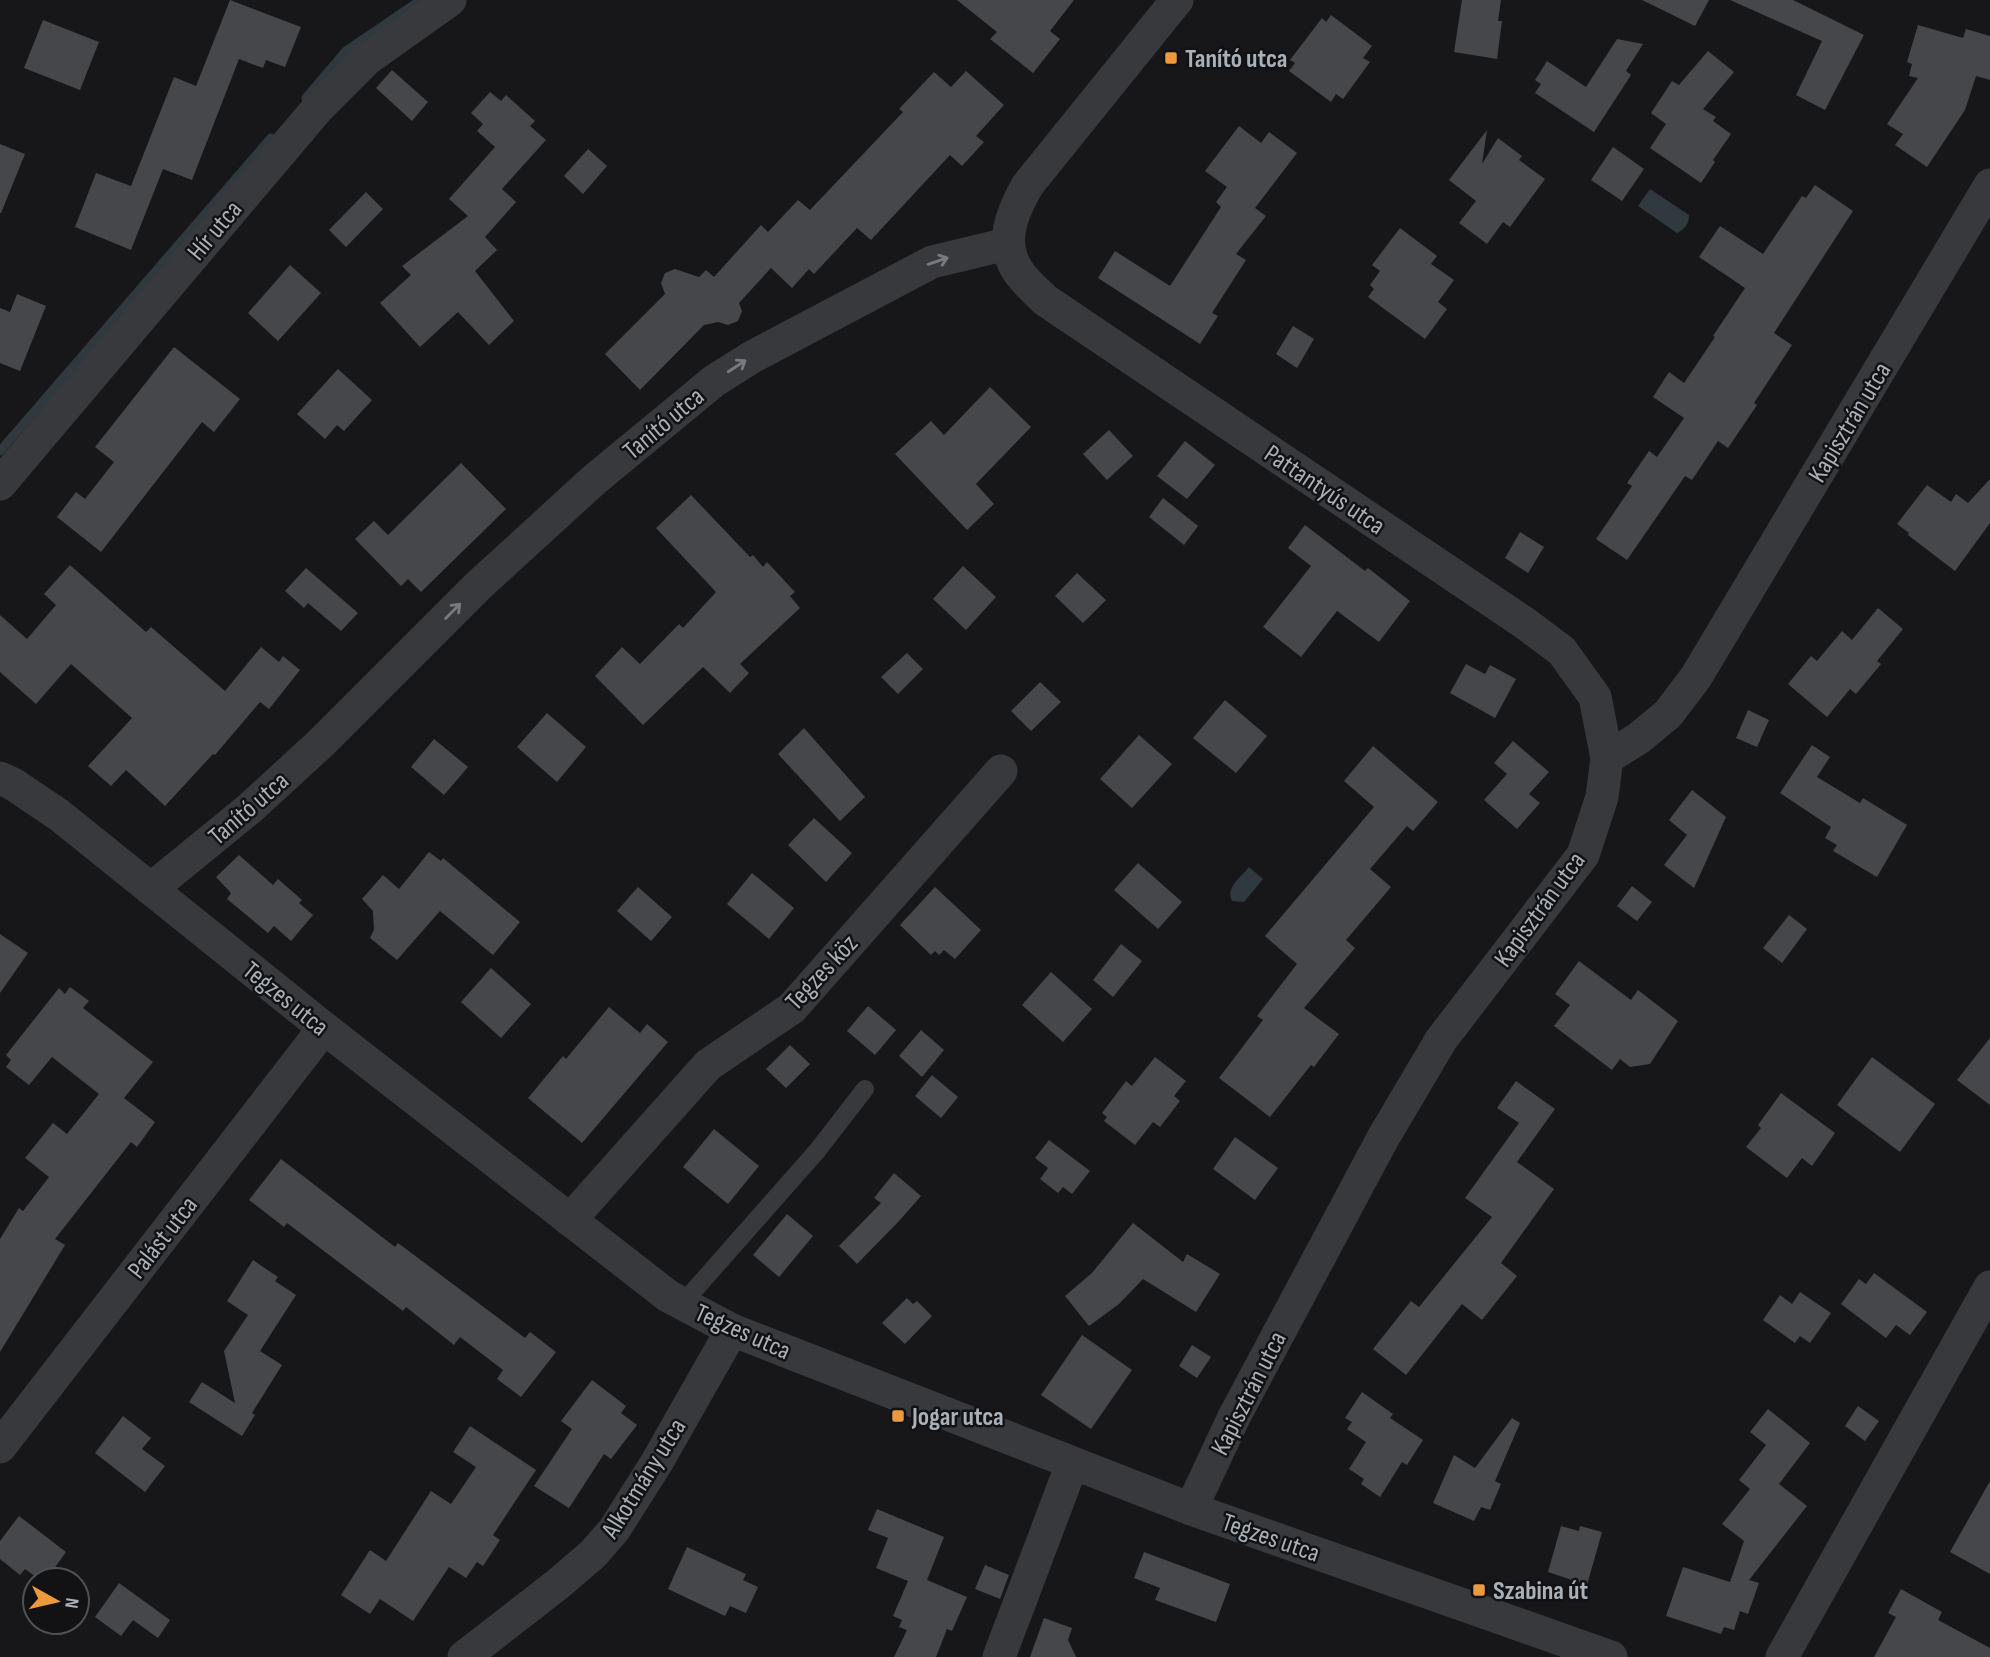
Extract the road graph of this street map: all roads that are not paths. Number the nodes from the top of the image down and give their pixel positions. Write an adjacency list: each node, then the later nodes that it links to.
1 (450, 0): 5 (street, Hír utca)
2 (1177, 0): 4 (street)
3 (1990, 186): 6 (street, Kapisztrán utca)
4 (1007, 244): 6 (street, Pattantyús utca); 9 (street, Tanító utca, one-way to 4)
5 (0, 484)
6 (1607, 758): 18 (street, Kapisztrán utca)
7 (1001, 771): 12 (street, Tegzes köz)
8 (0, 778): 9 (street, Tegzes utca)
9 (150, 890): 10 (street, Tegzes utca)
10 (324, 1028): 12 (street, Tegzes utca); 16 (street, Palást utca)
11 (865, 1089): 14 (lane)
12 (570, 1220): 14 (street, Tegzes utca)
13 (1990, 1287): 22 (street)
14 (682, 1304): 15 (street, Tegzes utca)
15 (732, 1330): 17 (street, Tegzes utca); 19 (street, Alkotmány utca)
16 (0, 1447)
17 (1072, 1464): 18 (street, Tegzes utca); 20 (street)
18 (1191, 1508): 21 (street, Tegzes utca)
19 (464, 1657)
20 (999, 1657)
21 (1611, 1657)
22 (1782, 1657)

